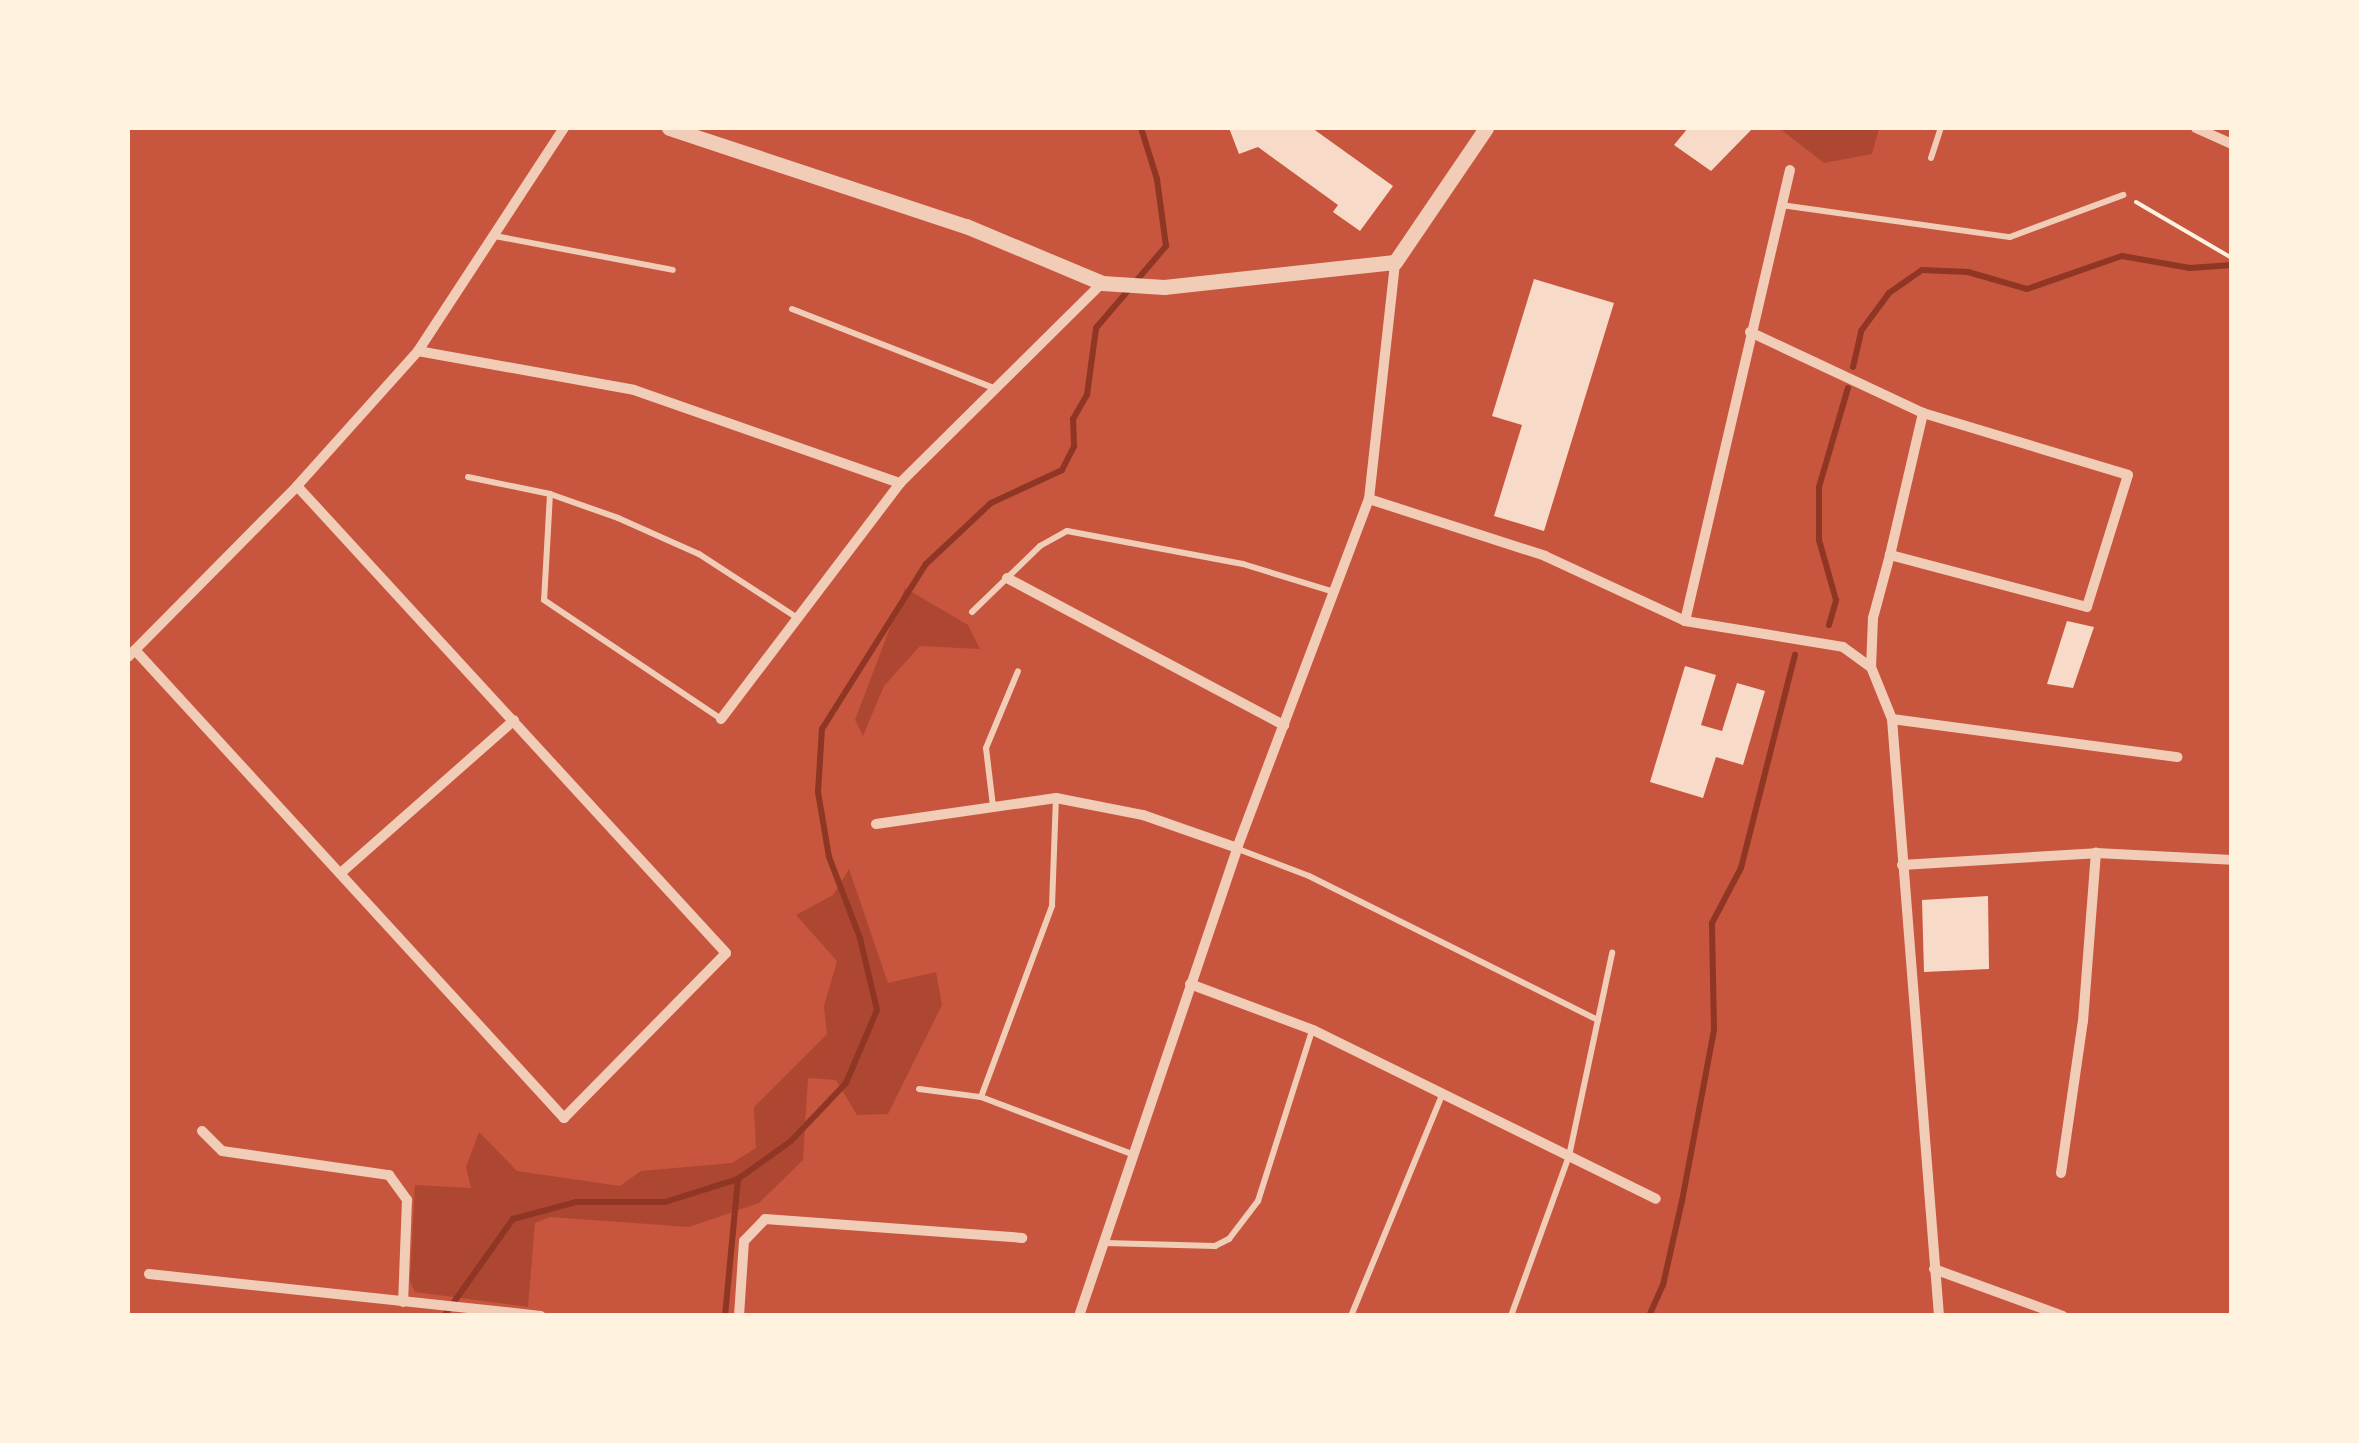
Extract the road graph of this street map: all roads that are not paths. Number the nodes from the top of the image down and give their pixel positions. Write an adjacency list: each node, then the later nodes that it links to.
1 (564, 128): 11 (street)
2 (668, 128): 14 (street)
3 (1486, 128): 12 (street)
4 (1941, 128): 7 (lane)
5 (2196, 128): 6 (street)
6 (2232, 144)
7 (1931, 158)
8 (1790, 170): 10 (street)
9 (2123, 195): 10 (lane)
10 (1780, 205): 16 (street)
11 (495, 236): 13 (lane); 17 (street)
12 (1395, 262): 14 (street); 24 (street)
13 (673, 270)
14 (1102, 283): 18 (street)
15 (792, 309): 18 (lane)
16 (1750, 332): 19 (street); 30 (street)
17 (418, 351): 21 (street); 22 (street)
18 (998, 390): 21 (street)
19 (1923, 413): 25 (street); 25 (street)
20 (468, 478): 23 (lane)
21 (900, 483): 29 (street)
22 (297, 486): 31 (street); 35 (street)
23 (550, 494): 29 (lane); 36 (lane)
24 (1370, 499): 27 (street); 30 (street)
25 (1890, 555): 32 (street)
26 (1007, 578): 27 (lane); 28 (lane); 37 (street)
27 (1334, 592): 37 (street)
28 (972, 612)
29 (796, 617): 36 (street)
30 (1685, 621): 32 (street)
31 (131, 654): 46 (street)
32 (1871, 667): 34 (street)
33 (1018, 671): 40 (lane)
34 (1892, 719): 38 (street); 45 (street)
35 (514, 720): 46 (street); 46 (street)
36 (721, 720)
37 (1284, 725): 42 (street)
38 (2177, 756)
39 (1056, 798): 40 (street); 42 (street); 53 (lane)
40 (993, 806): 41 (street)
41 (876, 824)
42 (1237, 848): 48 (street); 49 (lane)
43 (2096, 853): 44 (street); 45 (street); 57 (street)
44 (2232, 860)
45 (1902, 865): 61 (street)
46 (343, 871)
47 (1612, 953): 49 (lane)
48 (1190, 984): 50 (street); 55 (street)
49 (1598, 1020): 56 (lane)
50 (1313, 1030): 52 (street); 60 (lane)
51 (920, 1089): 53 (lane)
52 (1444, 1092): 56 (street); 67 (lane)
53 (981, 1097): 55 (lane)
54 (202, 1131): 63 (street)
55 (1128, 1153): 60 (street)
56 (1569, 1156): 58 (street); 68 (lane)
57 (2061, 1173)
58 (1656, 1200)
59 (1022, 1238): 65 (street)
60 (1102, 1242): 66 (street)
61 (1934, 1269): 69 (street); 70 (street)
62 (149, 1274): 63 (street)
63 (403, 1302): 64 (street)
64 (541, 1316)
65 (739, 1316)
66 (1079, 1316)
67 (1351, 1316)
68 (1511, 1316)
69 (1939, 1316)
70 (2062, 1316)

